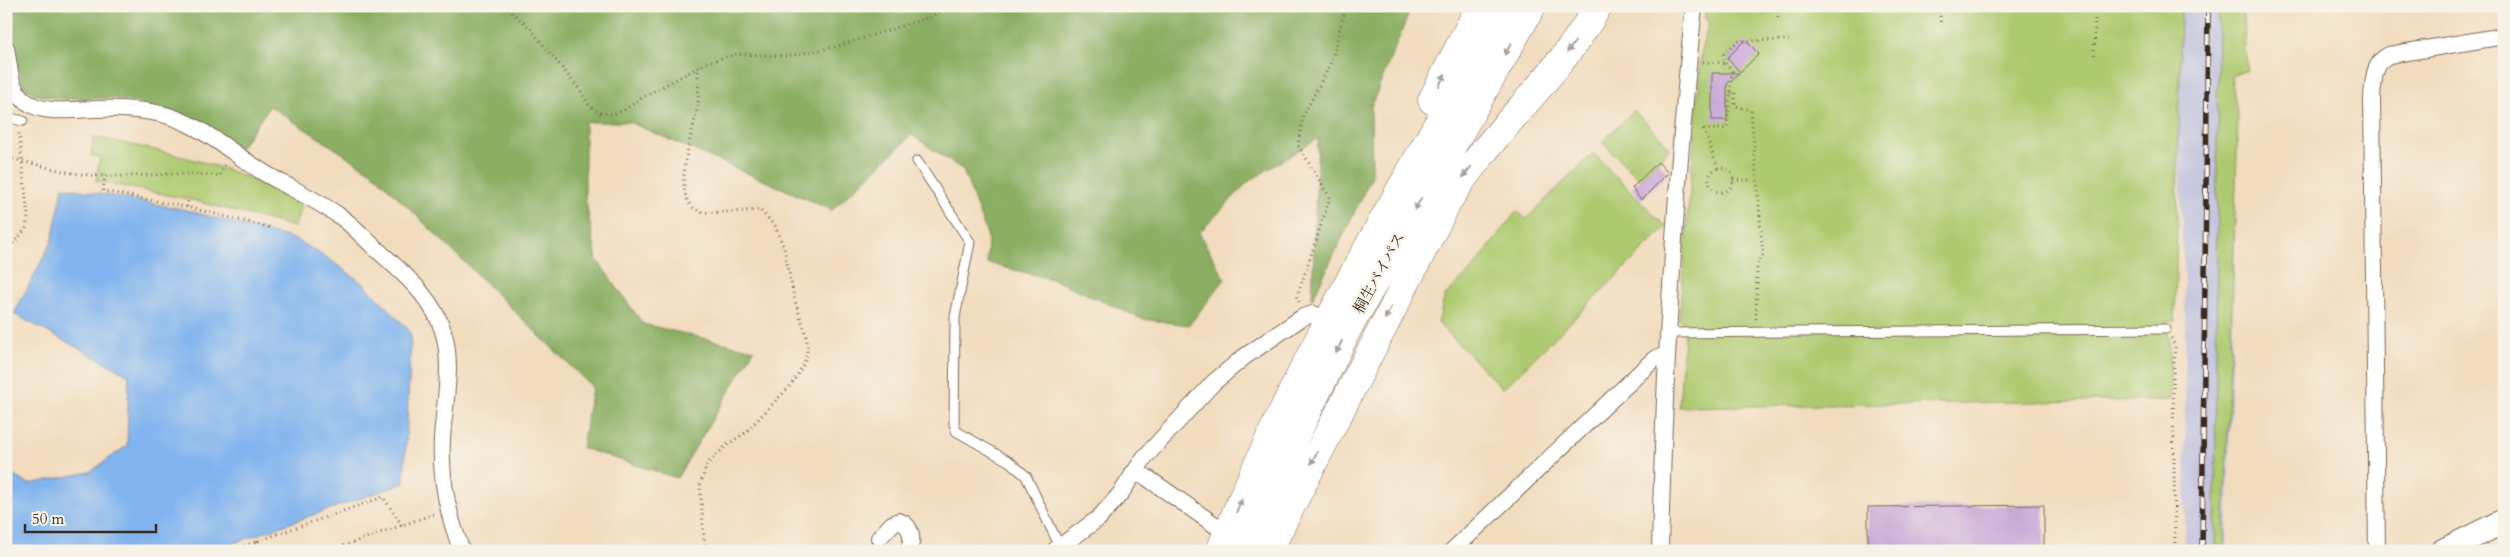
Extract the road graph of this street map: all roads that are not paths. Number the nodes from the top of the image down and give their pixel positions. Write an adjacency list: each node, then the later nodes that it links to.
1 (1480, 6): 11 (highway, one-way to 1)
2 (1506, 6): 11 (highway, 桐生バイパス)
3 (1532, 6): 19 (highway, 桐生バイパス, one-way to 19)
4 (1598, 6): 23 (highway, one-way to 23)
5 (1694, 6): 14 (street)
6 (2504, 36): 26 (street)
7 (6, 48): 21 (street)
8 (6, 117): 9 (lane)
9 (23, 120)
10 (917, 161): 20 (lane)
11 (1356, 267): 12 (highway, 桐生バイパス)
12 (1316, 318): 16 (street); 19 (highway, 桐生バイパス, one-way to 12)
13 (2166, 328): 14 (lane)
14 (1668, 333): 15 (street)
15 (1666, 358): 24 (street); 25 (street)
16 (1134, 473): 19 (street); 20 (street)
17 (2504, 521): 27 (street)
18 (879, 538): 22 (street)
19 (1231, 544)
20 (1057, 549)
21 (462, 551)
22 (908, 551)
23 (1268, 551)
24 (1452, 551)
25 (1660, 551)
26 (2377, 551)
27 (2443, 551)

